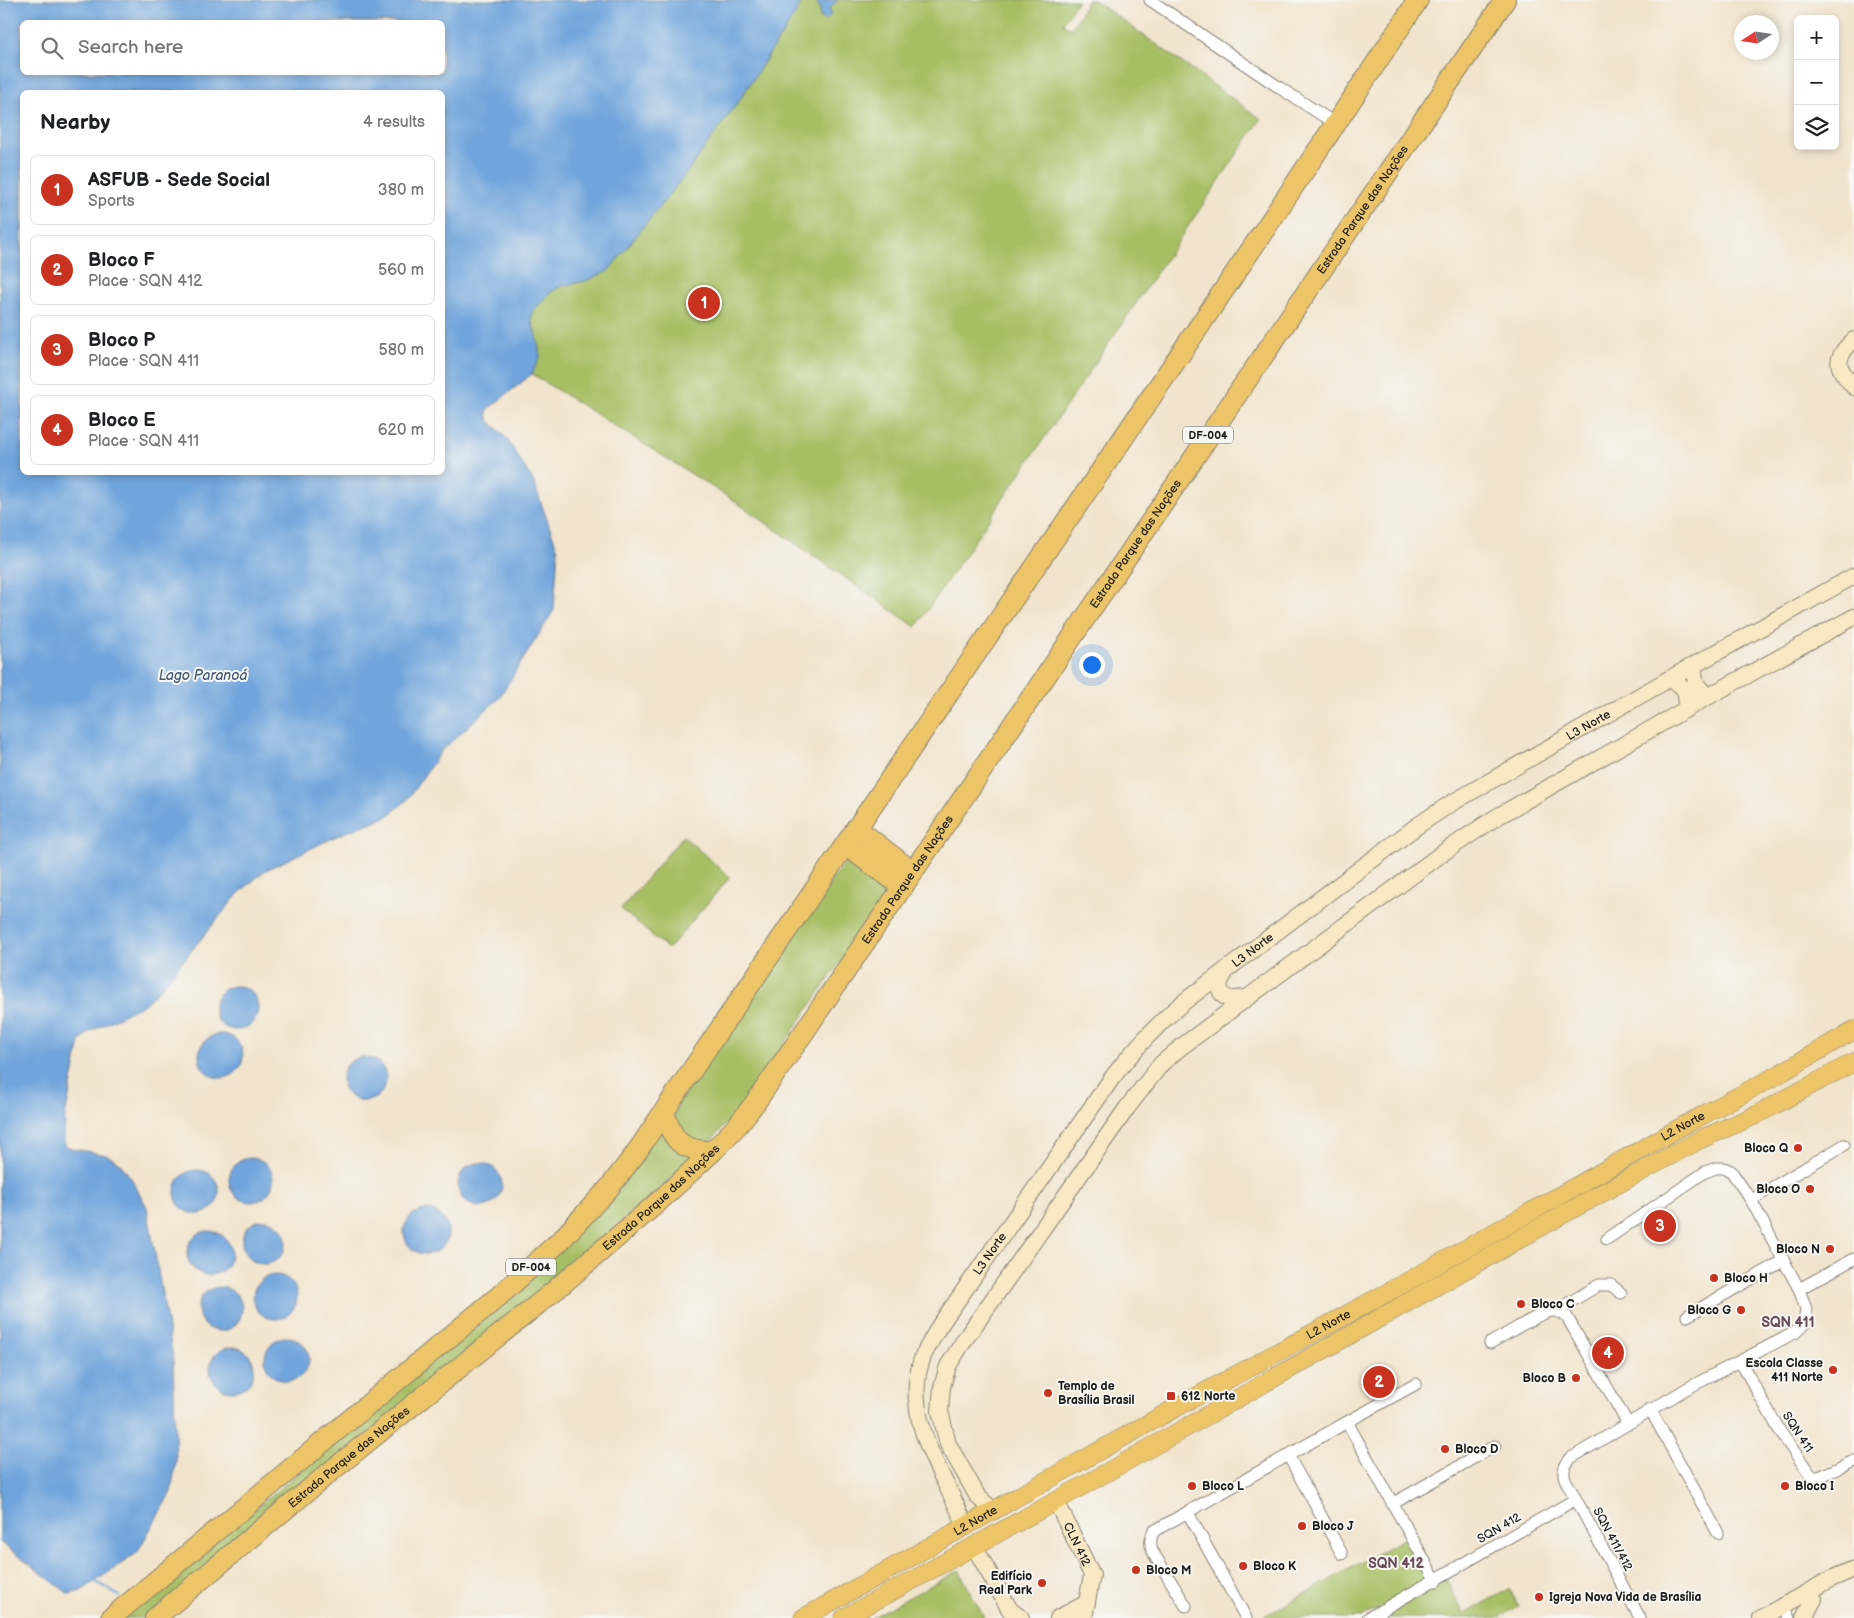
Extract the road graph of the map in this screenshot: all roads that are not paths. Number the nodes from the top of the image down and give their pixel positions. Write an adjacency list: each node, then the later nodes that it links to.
1 (1150, 0): 4 (street)
2 (1418, 0): 4 (highway, DF-004)
3 (1505, 0): 15 (highway, Estrada Parque das Nações / DF-004)
4 (1336, 124): 13 (highway, DF-004)
5 (1854, 340): 6 (main road)
6 (1854, 387)
7 (1854, 576): 9 (main road, L3 Norte)
8 (1854, 617): 11 (main road)
9 (1694, 666): 10 (main road, L3 Norte); 11 (main road)
10 (1669, 678): 12 (main road); 16 (main road, L3 Norte)
11 (1709, 696): 12 (main road)
12 (1686, 709): 17 (main road)
13 (856, 828): 14 (highway, DF-004); 15 (highway)
14 (845, 845): 15 (highway); 22 (highway, DF-004)
15 (908, 879): 24 (highway, Estrada Parque das Nações / DF-004)
16 (1228, 968): 17 (main road); 51 (main road, L3 Norte)
17 (1245, 998): 49 (main road)
18 (1854, 1030): 20 (main road, L2 Norte)
19 (1852, 1067): 21 (main road, L2 Norte)
20 (1781, 1073): 21 (main road); 26 (main road, L2 Norte)
21 (1791, 1097): 28 (main road, L2 Norte)
22 (664, 1113): 24 (highway); 62 (highway, DF-004)
23 (1844, 1145): 25 (street)
24 (713, 1151): 63 (highway, Estrada Parque das Nações / DF-004)
25 (1751, 1200): 27 (street); 30 (street)
26 (1490, 1235): 28 (main road); 42 (main road, L2 Norte)
27 (1607, 1239)
28 (1493, 1253): 45 (main road, L2 Norte)
29 (1854, 1260): 31 (street)
30 (1783, 1261): 31 (street); 34 (street)
31 (1799, 1289): 36 (street)
32 (1621, 1293): 33 (street)
33 (1555, 1311): 35 (street); 40 (street)
34 (1687, 1316)
35 (1490, 1343)
36 (1740, 1361): 38 (street); 44 (street, SQN 411)
37 (1416, 1384): 39 (street)
38 (1650, 1410): 40 (street); 52 (street)
39 (1347, 1422): 43 (street); 48 (street)
40 (1628, 1424): 46 (street)
41 (1495, 1446): 48 (street)
42 (1102, 1450): 45 (main road); 49 (main road, L2 Norte)
43 (1288, 1455): 50 (street); 54 (street)
44 (1854, 1461)
45 (1112, 1468): 47 (main road, L2 Norte)
46 (1576, 1499): 57 (street, SQN 412); 70 (street, SQN 411/412)
47 (1056, 1501): 53 (main road, L2 Norte); 60 (main road, CLN 412)
48 (1392, 1504): 57 (street)
49 (994, 1511): 51 (main road, L2 Norte)
50 (1188, 1513): 59 (street); 68 (street)
51 (966, 1527): 64 (main road, L2 Norte)
52 (1718, 1533)
53 (974, 1546): 65 (main road, L2 Norte); 66 (main road)
54 (1342, 1554)
55 (1854, 1569): 61 (main road)
56 (1854, 1575): 58 (main road)
57 (1436, 1580): 69 (street, SQN 412)
58 (1814, 1599): 61 (main road); 72 (main road)
59 (1186, 1606)
60 (1086, 1610): 67 (main road)
61 (1784, 1613): 71 (main road)
62 (111, 1618)
63 (155, 1618)
64 (803, 1618)
65 (844, 1618)
66 (1021, 1618)
67 (1058, 1618)
68 (1246, 1618)
69 (1368, 1618)
70 (1640, 1618)
71 (1761, 1618)
72 (1804, 1618)

